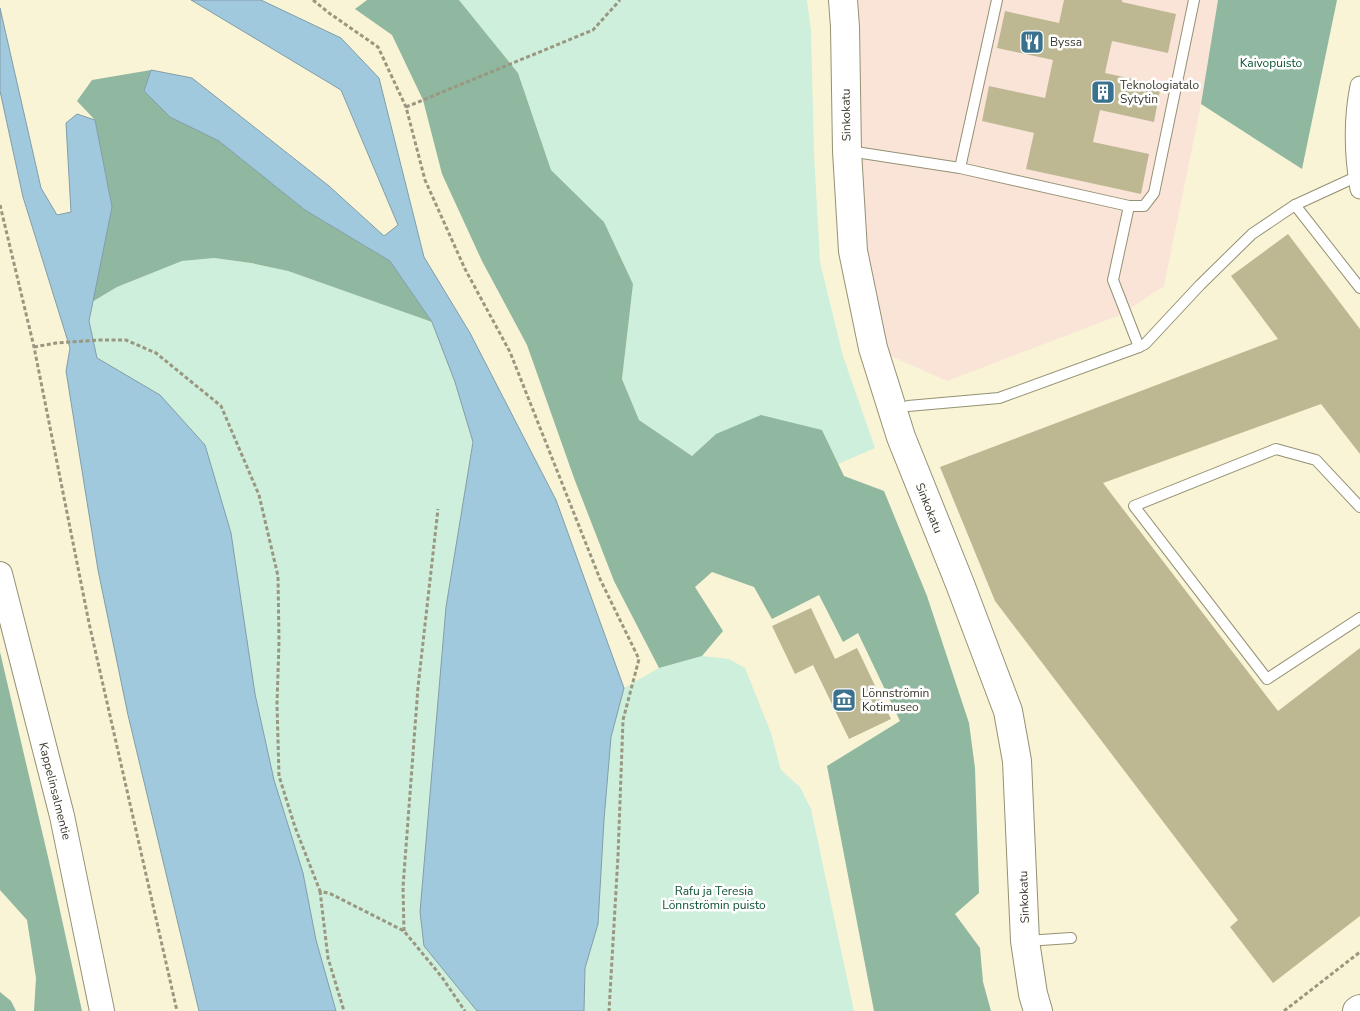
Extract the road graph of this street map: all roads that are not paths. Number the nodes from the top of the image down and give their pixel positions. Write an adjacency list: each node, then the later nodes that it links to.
1 (843, 0): 5 (main road, Sinkokatu)
2 (997, 0): 6 (lane)
3 (1194, 0): 9 (lane)
4 (1360, 86): 7 (street)
5 (847, 151): 6 (lane); 17 (main road, Sinkokatu)
6 (960, 168): 9 (lane)
7 (1359, 182): 8 (lane)
8 (1295, 205): 10 (lane); 11 (lane)
9 (1129, 206): 11 (lane)
10 (1360, 288)
11 (1139, 347): 12 (lane)
12 (908, 406)
13 (1360, 507): 15 (lane)
14 (0, 574): 19 (street, Kappelinsalmentie)
15 (1360, 618)
16 (1071, 938): 17 (lane)
17 (1025, 941): 20 (main road, Sinkokatu)
18 (1360, 1008): 21 (main road)
19 (102, 1011)
20 (1038, 1011)
21 (1357, 1011)

